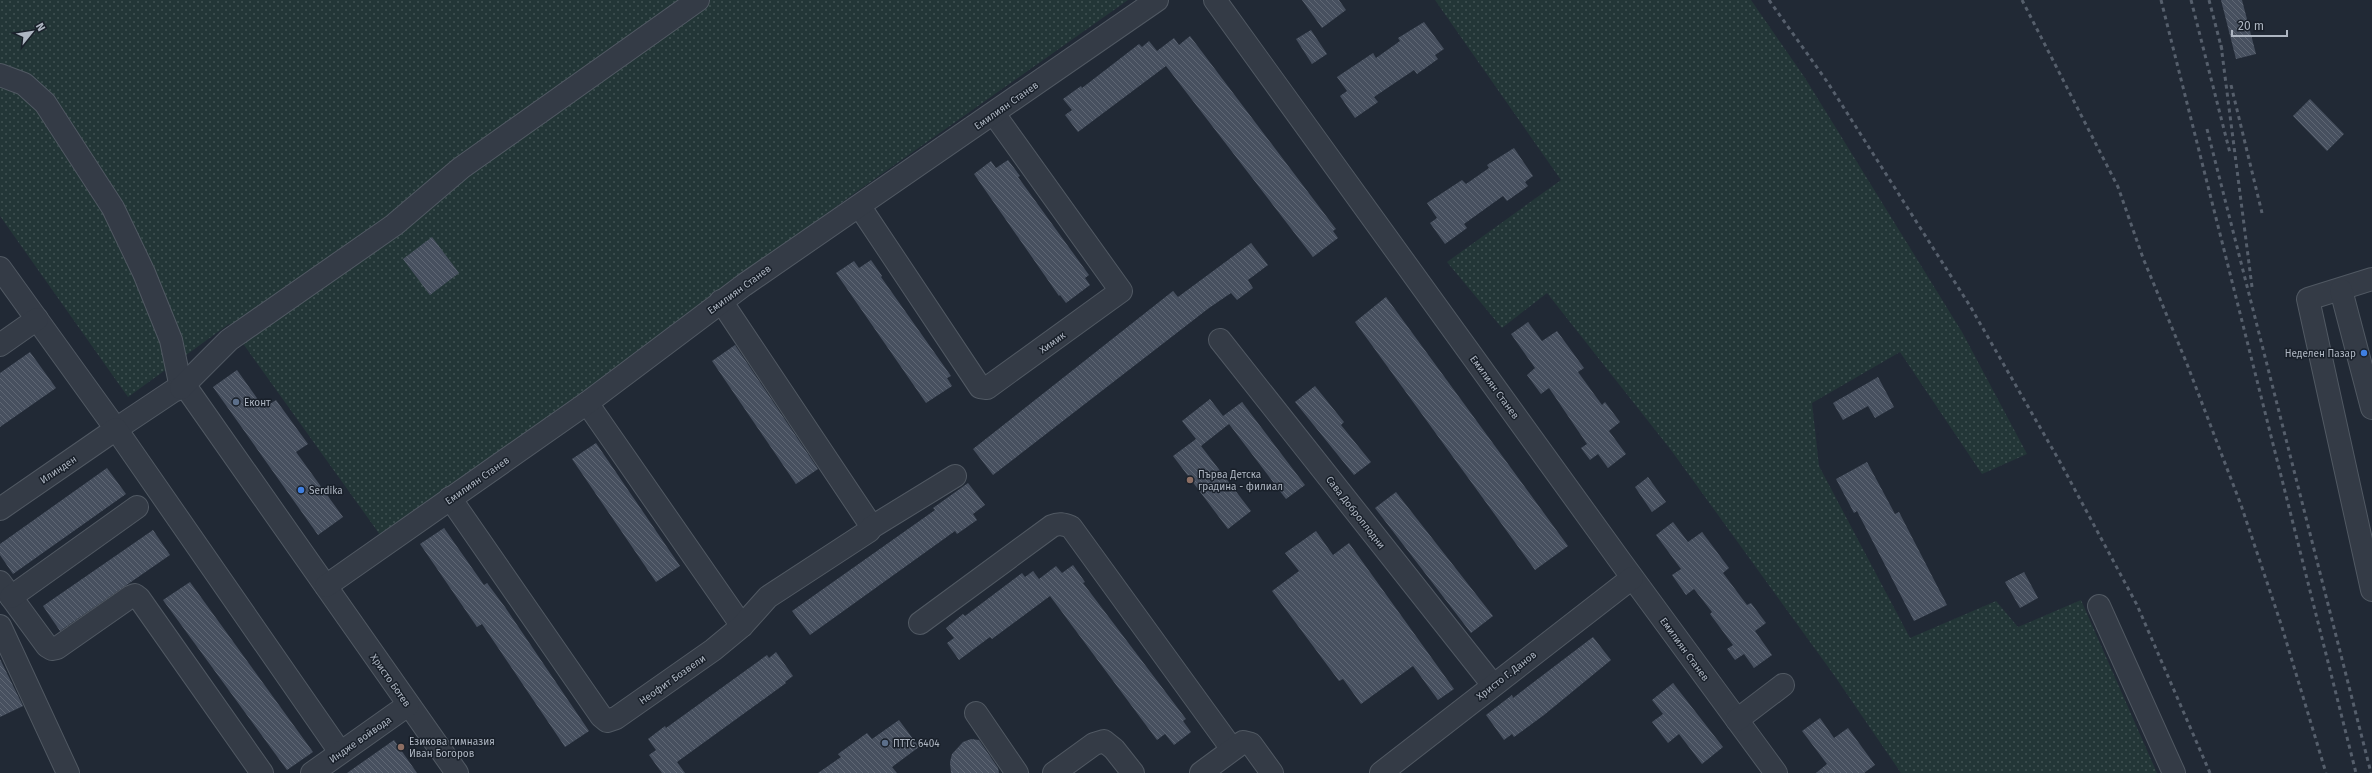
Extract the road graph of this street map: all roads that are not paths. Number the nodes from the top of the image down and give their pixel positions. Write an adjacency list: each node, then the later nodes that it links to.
1 (698, 0): 14 (street, Илинден)
2 (1157, 0): 5 (street, Емилиян Станев)
3 (1215, 0): 23 (street, Емилиян Станев)
4 (0, 75): 14 (street)
5 (994, 114): 6 (street, Емилиян Станев); 6 (street, Химик)
6 (860, 207): 10 (street, Емилиян Станев)
7 (0, 268): 11 (street)
8 (2372, 279): 9 (street)
9 (2341, 290): 16 (street); 26 (street)
10 (721, 301): 15 (street, Емилиян Станев); 22 (street)
11 (37, 319): 13 (street); 17 (street)
12 (1220, 340): 31 (street, Сава Доброплодни)
13 (0, 345)
14 (181, 388): 17 (street, Илинден); 24 (street, Христо Ботев)
15 (587, 403): 19 (street, Емилиян Станев); 30 (street)
16 (2372, 408)
17 (116, 429): 21 (street, Илинден); 37 (street)
18 (955, 476): 22 (street, Неофит Бозвели)
19 (450, 498): 24 (street, Емилиян Станев); 30 (street, Неофит Бозвели)
20 (137, 507): 25 (street)
21 (0, 509)
22 (872, 527): 30 (street, Неофит Бозвели)
23 (1632, 578): 31 (street, Христо Г. Данов); 35 (street, Емилиян Станев)
24 (326, 586): 33 (street, Христо Ботев)
25 (6, 590): 39 (street)
26 (2372, 590)
27 (2098, 606): 49 (street)
28 (920, 623): 36 (street)
29 (0, 626): 38 (street)
30 (742, 626)
31 (1493, 685): 47 (street, Христо Г. Данов)
32 (1783, 685): 35 (street)
33 (408, 705): 37 (street, Индже войвода); 41 (street, Христо Ботев)
34 (976, 713): 42 (street)
35 (1737, 720): 48 (street, Емилиян Станев)
36 (1232, 749): 45 (street); 46 (street)
37 (340, 752): 40 (street, Индже войвода)
38 (68, 773)
39 (262, 773)
40 (312, 773)
41 (457, 773)
42 (1017, 773)
43 (1054, 773): 44 (street)
44 (1133, 773)
45 (1201, 773)
46 (1272, 773)
47 (1381, 773)
48 (1776, 773)
49 (2174, 773)

